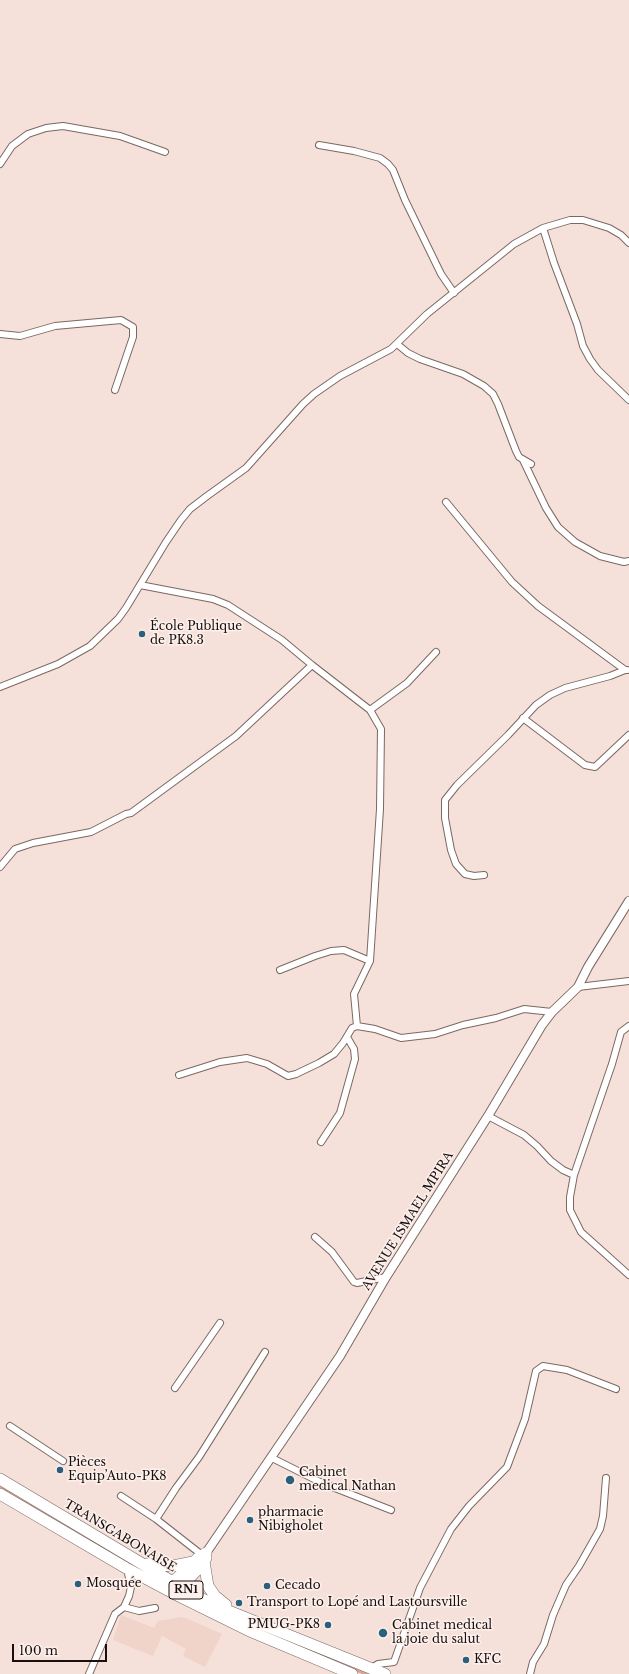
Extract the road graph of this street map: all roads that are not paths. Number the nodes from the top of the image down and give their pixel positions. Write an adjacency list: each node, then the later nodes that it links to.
1 (319, 145): 6 (street)
2 (165, 152): 3 (street)
3 (0, 164)
4 (543, 228): 5 (street); 6 (street); 10 (street)
5 (629, 242)
6 (454, 293): 8 (street)
7 (0, 334): 9 (street)
8 (397, 344): 11 (street); 15 (street)
9 (115, 390)
10 (629, 400)
11 (522, 459): 12 (street); 14 (street)
12 (531, 464)
13 (446, 502): 18 (street)
14 (629, 561)
15 (140, 585): 17 (street); 19 (street)
16 (436, 652): 20 (street)
17 (312, 665): 20 (street); 23 (street)
18 (627, 670): 21 (street)
19 (0, 687)
20 (370, 710): 26 (street)
21 (523, 718): 22 (street); 24 (street)
22 (629, 735)
23 (0, 867)
24 (484, 875)
25 (629, 901): 29 (main road, AVENUE ISMAEL MPIRA)
26 (370, 961): 27 (street); 31 (street)
27 (280, 970)
28 (629, 981): 29 (street)
29 (578, 987): 30 (main road, AVENUE ISMAEL MPIRA)
30 (552, 1012): 31 (street); 35 (main road, AVENUE ISMAEL MPIRA)
31 (357, 1026): 33 (street)
32 (629, 1026): 37 (street)
33 (347, 1037): 34 (street); 36 (street)
34 (179, 1075)
35 (488, 1116): 37 (street); 40 (main road, AVENUE ISMAEL MPIRA)
36 (321, 1142)
37 (574, 1174): 39 (street)
38 (315, 1237): 40 (street)
39 (629, 1275)
40 (386, 1276): 46 (main road, AVENUE ISMAEL MPIRA)
41 (220, 1322): 43 (street)
42 (265, 1352): 53 (street)
43 (175, 1388)
44 (616, 1389): 61 (street)
45 (10, 1426): 47 (street)
46 (272, 1458): 52 (street); 54 (main road, AVENUE ISMAEL MPIRA)
47 (63, 1461)
48 (606, 1478): 65 (street)
49 (0, 1480): 55 (highway, TRANSGABONAISE / RN1)
50 (0, 1494): 56 (highway, TRANSGABONAISE / RN1)
51 (121, 1496): 53 (street)
52 (392, 1510)
53 (156, 1519): 54 (street)
54 (202, 1558): 55 (highway); 57 (highway); 60 (highway)
55 (143, 1564): 57 (highway, TRANSGABONAISE / RN1)
56 (126, 1568): 57 (highway, TRANSGABONAISE / RN1); 58 (street)
57 (173, 1588): 60 (highway, TRANSGABONAISE / RN1); 63 (highway, TRANSGABONAISE / RN1)
58 (124, 1607): 59 (street); 62 (street)
59 (155, 1608)
60 (245, 1618): 61 (highway, TRANSGABONAISE / RN1)
61 (370, 1668): 64 (highway, TRANSGABONAISE / RN1)
62 (89, 1674)
63 (352, 1674)
64 (385, 1674)
65 (530, 1674)

